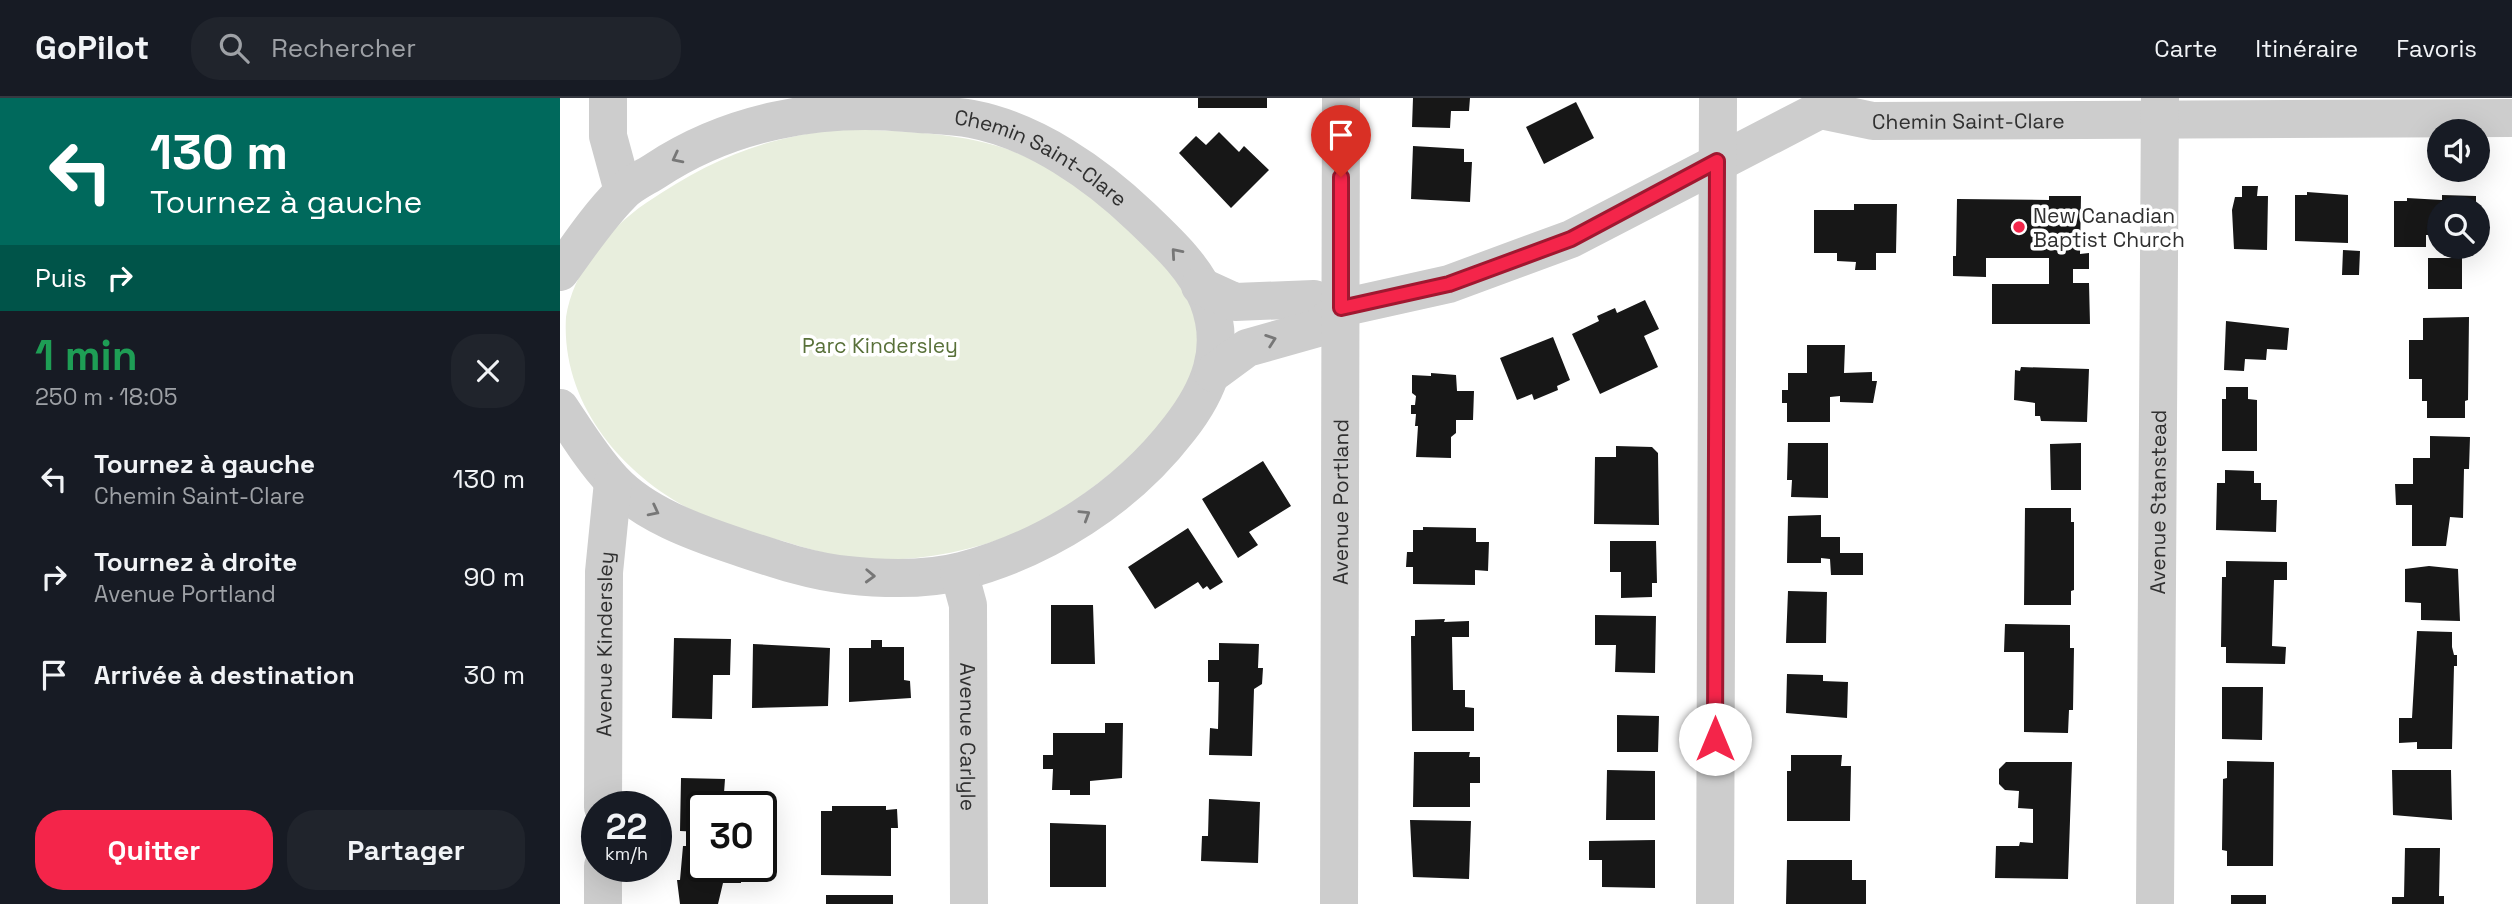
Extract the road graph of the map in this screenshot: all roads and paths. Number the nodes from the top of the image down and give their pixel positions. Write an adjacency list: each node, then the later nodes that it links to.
1 (608, 98): 9 (street)
2 (1341, 98): 12 (street, Avenue Portland)
3 (1718, 98): 8 (street)
4 (1822, 104): 6 (street, Chemin Saint-Clare); 8 (street, Chemin Saint-Clare)
5 (974, 109): 9 (street, Chemin Saint-Clare, one-way to 9); 11 (street, Chemin Saint-Clare, one-way to 5)
6 (2160, 110): 7 (street, Chemin Saint-Clare); 23 (street, Avenue Stanstead)
7 (2512, 118)
8 (1717, 161): 12 (street, Chemin Saint-Clare); 22 (street)
9 (623, 191): 10 (street, Chemin Saint-Clare)
10 (560, 272)
11 (1200, 286): 12 (street, Chemin Saint-Clare); 13 (street, Chemin Saint-Clare)
12 (1341, 308): 13 (street, Chemin Saint-Clare, one-way to 12); 21 (street, Avenue Portland)
13 (1213, 373): 16 (street, Chemin Saint-Clare, one-way to 13)
14 (560, 408): 15 (street, Chemin Saint-Clare)
15 (613, 482): 16 (street, Chemin Saint-Clare, one-way to 16); 17 (street, Avenue Kindersley)
16 (960, 572): 20 (street, Avenue Carlyle)
17 (603, 791)
18 (603, 882): 19 (street)
19 (603, 904)
20 (969, 904)
21 (1339, 904)
22 (1714, 904)
23 (2155, 904)

